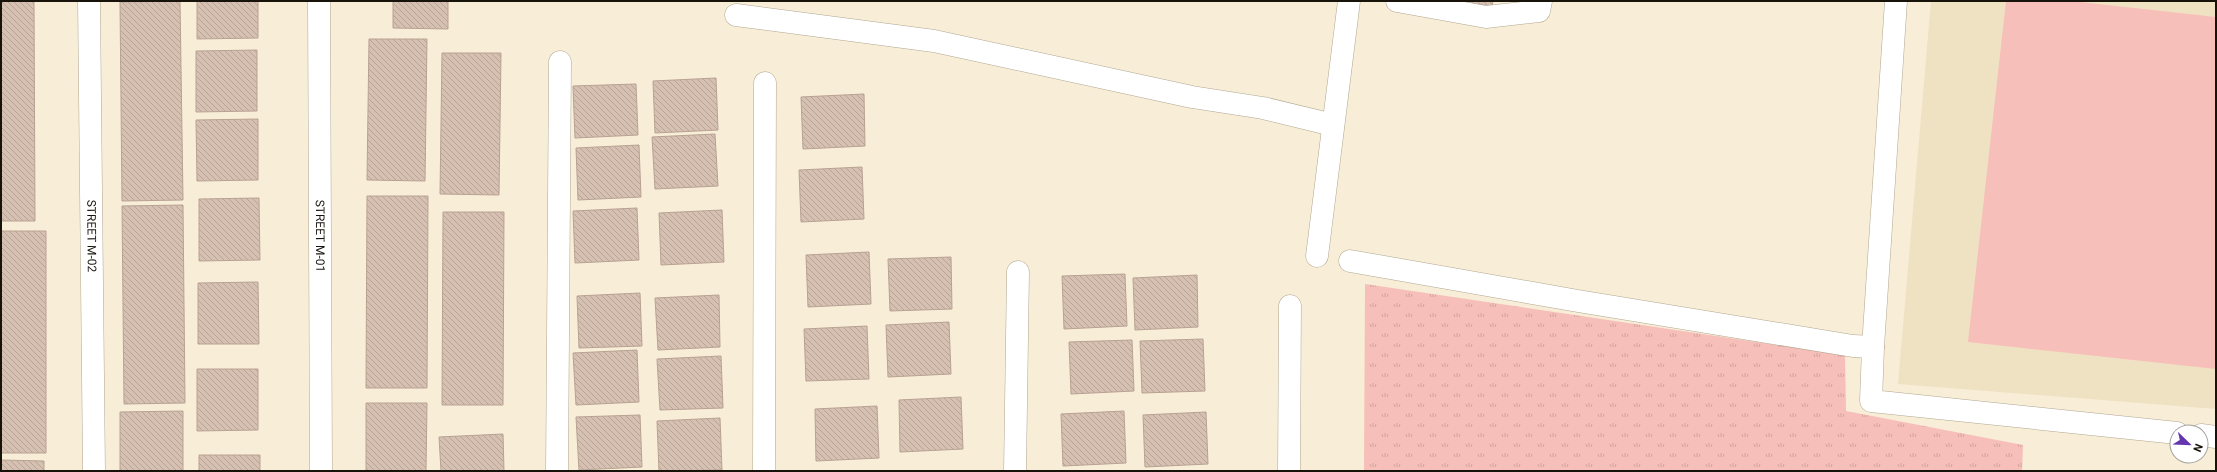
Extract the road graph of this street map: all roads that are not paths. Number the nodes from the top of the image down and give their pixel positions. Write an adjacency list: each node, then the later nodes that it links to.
1 (89, 1): 17 (street, STREET M-02)
2 (319, 1): 18 (street, STREET M-01)
3 (1349, 1): 10 (street)
4 (1397, 1): 5 (street)
5 (1541, 1)
6 (1896, 1): 15 (street)
7 (736, 15): 10 (street)
8 (560, 62): 19 (street)
9 (765, 83): 20 (street)
10 (1332, 125): 11 (street)
11 (1317, 256)
12 (1350, 260): 15 (street)
13 (1018, 272): 21 (street)
14 (1290, 306): 22 (street)
15 (1873, 347): 16 (street)
16 (2169, 432)
17 (94, 471)
18 (321, 471)
19 (557, 471)
20 (764, 471)
21 (1015, 471)
22 (1289, 471)

